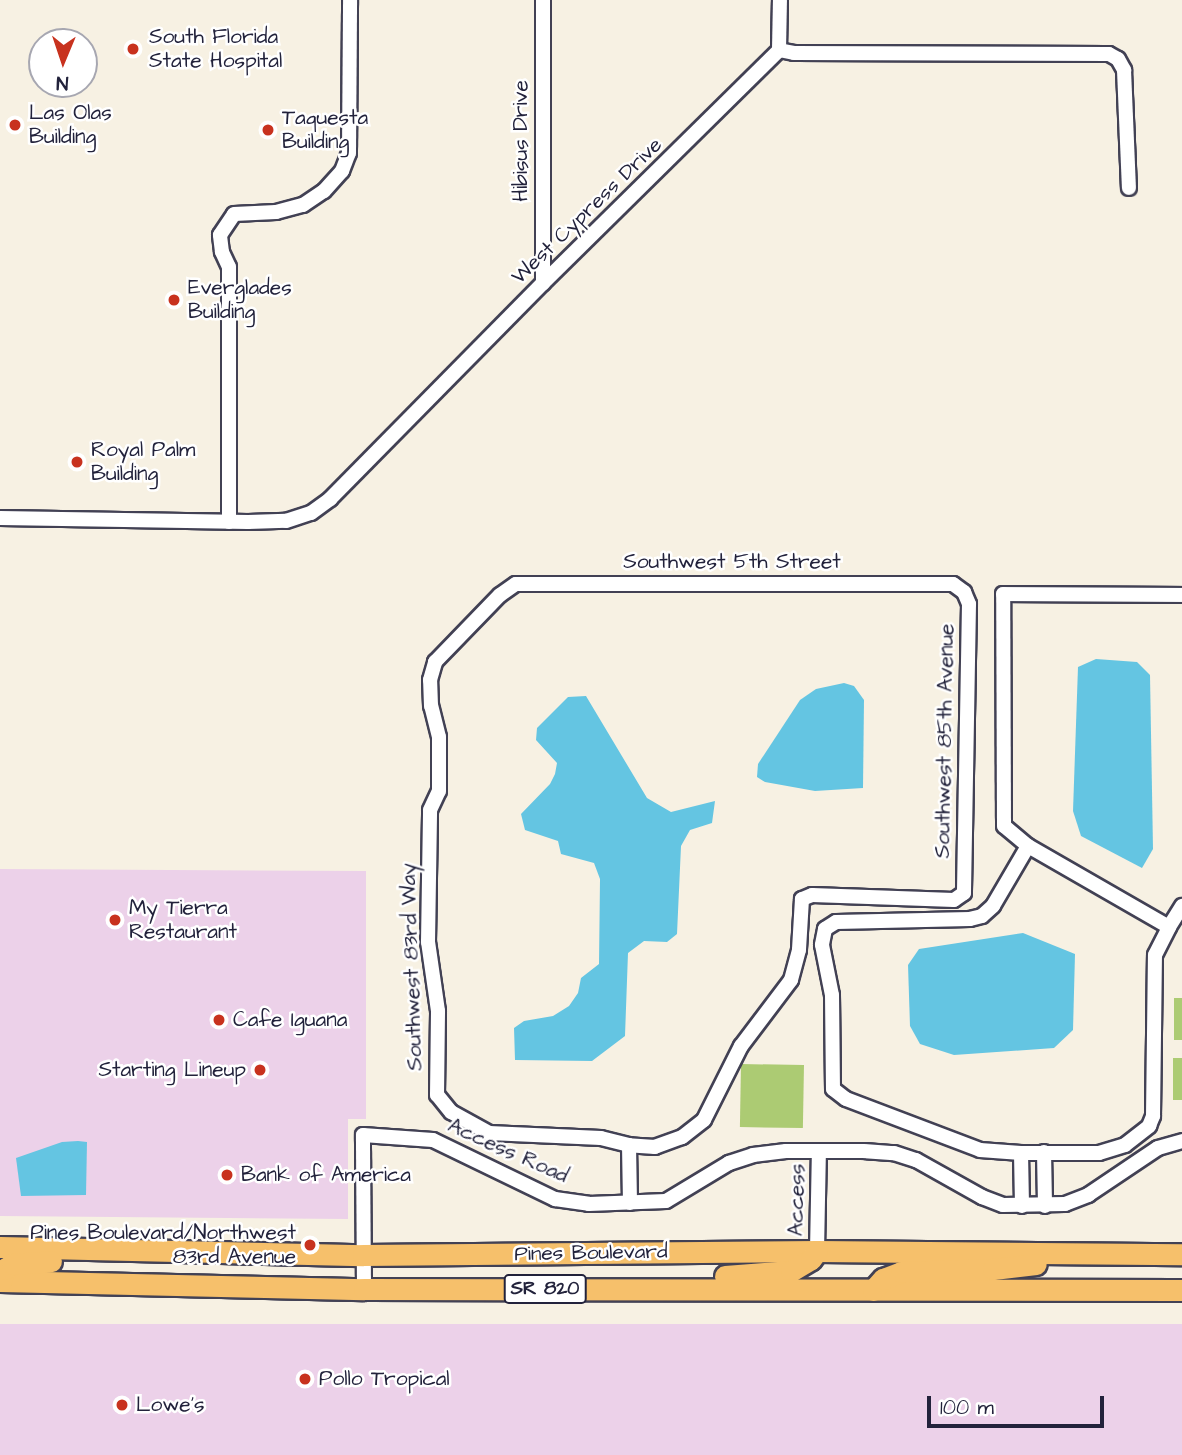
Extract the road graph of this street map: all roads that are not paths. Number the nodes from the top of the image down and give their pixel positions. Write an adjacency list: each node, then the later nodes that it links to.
1 (350, 0): 8 (street)
2 (543, 0): 6 (street, Hibisus Drive)
3 (780, 0): 4 (street)
4 (779, 50): 5 (street); 6 (street, West Cypress Drive)
5 (1129, 188)
6 (542, 283): 8 (street, West Cypress Drive)
7 (0, 518): 8 (street, West Cypress Drive)
8 (229, 522)
9 (964, 592): 11 (street, Southwest 5th Street); 16 (street, Southwest 85th Avenue)
10 (1182, 594): 12 (street)
11 (500, 595): 16 (street, Southwest 83rd Way)
12 (1028, 846): 14 (street); 19 (street)
13 (1182, 906): 14 (street)
14 (1169, 927): 18 (street)
15 (1182, 1141): 22 (street, Access Road)
16 (629, 1145): 20 (street)
17 (819, 1151): 20 (street, Access Road); 21 (street, Access Road); 25 (street, Access)
18 (1044, 1152): 19 (street); 22 (street)
19 (1021, 1153): 21 (street)
20 (630, 1203): 28 (street, Access Road)
21 (1022, 1206): 22 (street, Access Road)
22 (1045, 1206)
23 (0, 1247): 24 (highway, Pines Boulevard / SR 820)
24 (148, 1250): 28 (highway, Pines Boulevard / SR 820); 29 (highway)
25 (817, 1251): 26 (highway, Pines Boulevard / SR 820); 28 (highway, Pines Boulevard / SR 820); 31 (highway)
26 (1072, 1253): 27 (highway, Pines Boulevard / SR 820); 32 (highway)
27 (1182, 1254)
28 (363, 1255): 30 (street)
29 (1, 1281): 30 (highway, Pines Boulevard / SR 820)
30 (364, 1289): 31 (highway, Pines Boulevard / SR 820)
31 (619, 1289): 32 (highway, Pines Boulevard / SR 820)
32 (873, 1290): 33 (highway, Pines Boulevard / SR 820)
33 (1182, 1290)

